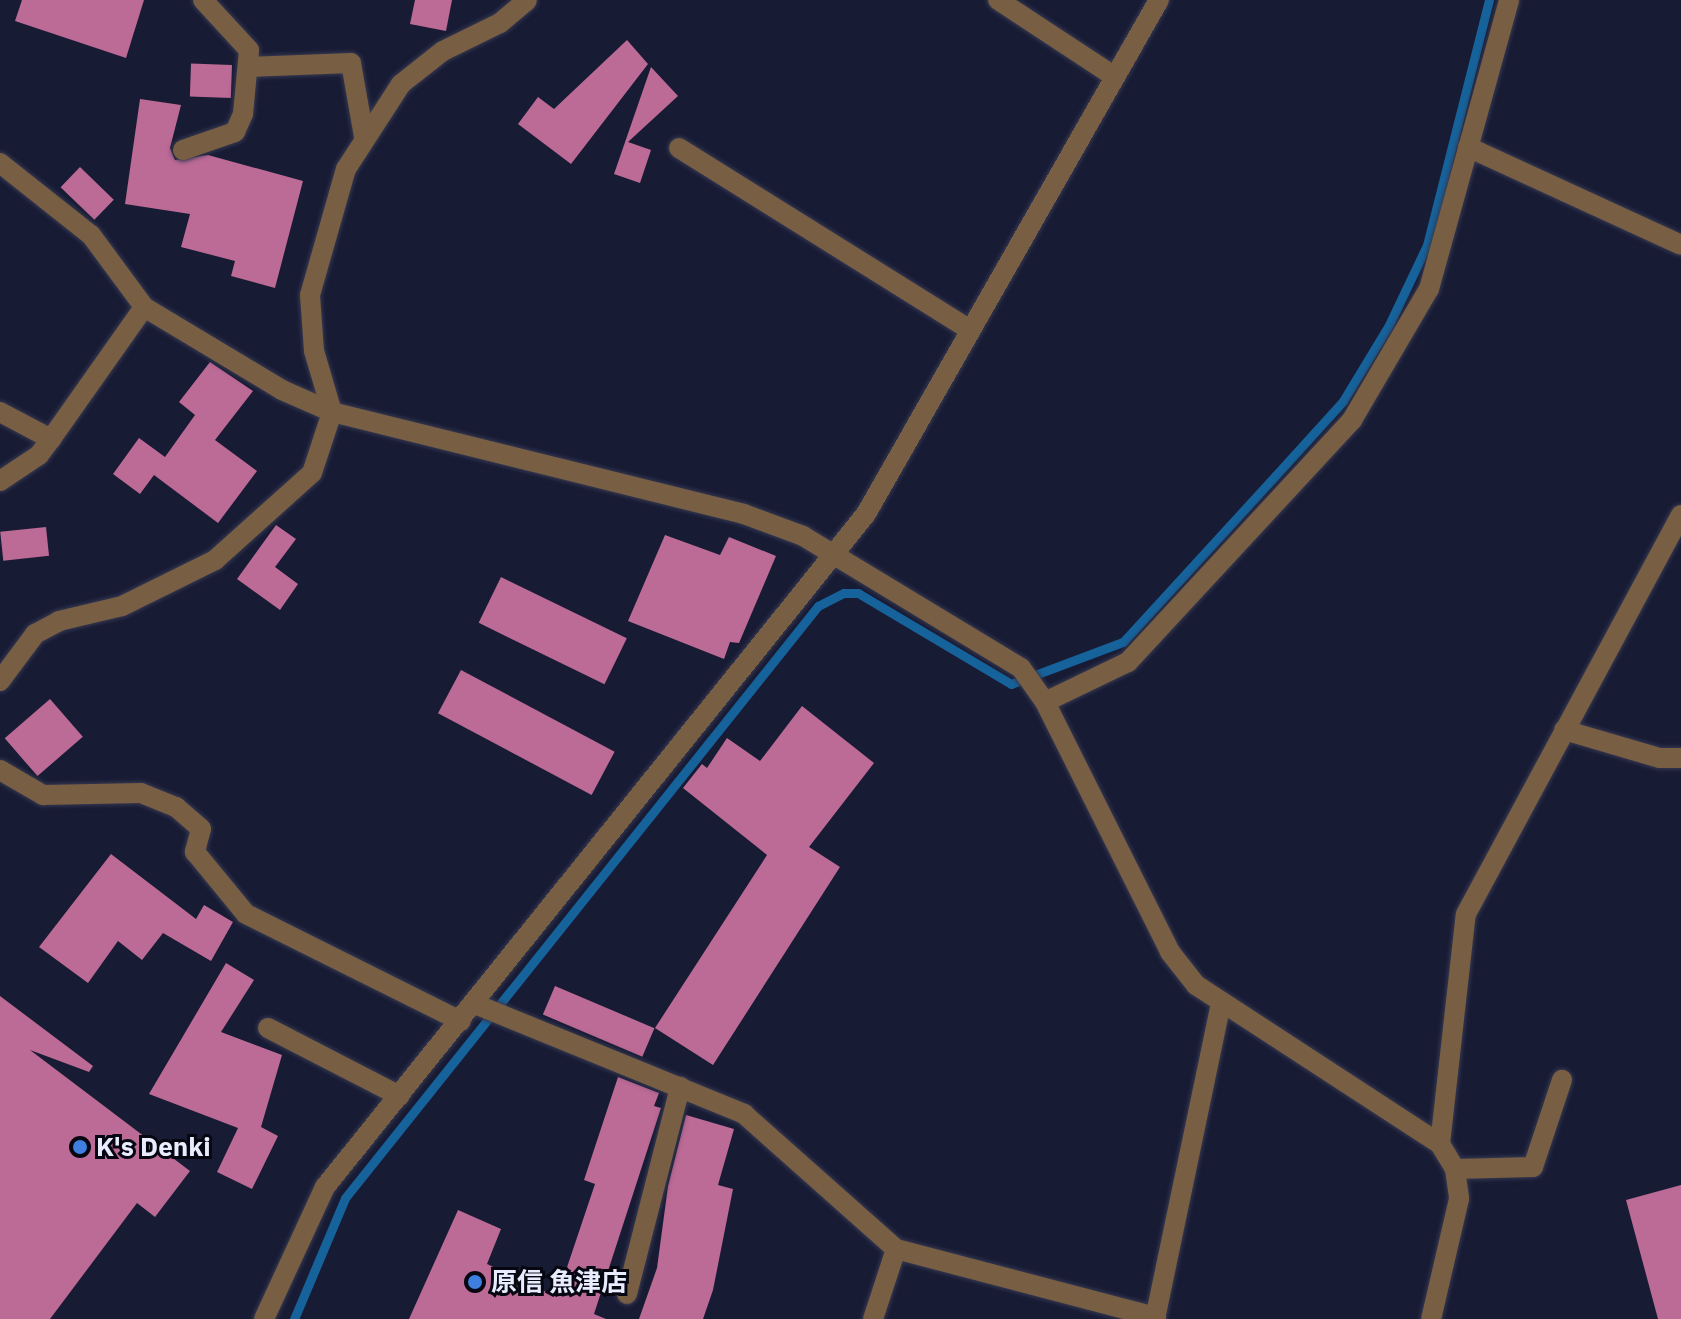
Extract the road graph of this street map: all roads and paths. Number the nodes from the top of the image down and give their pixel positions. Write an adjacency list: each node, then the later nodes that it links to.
1 (203, 0): 6 (street)
2 (527, 0): 8 (street)
3 (998, 0): 7 (street)
4 (1159, 0): 7 (street)
5 (1509, 0): 9 (street)
6 (248, 67): 8 (street); 11 (street)
7 (1115, 77): 15 (street)
8 (364, 137): 17 (street)
9 (1468, 147): 13 (street); 23 (street)
10 (679, 148): 15 (street)
11 (183, 150)
12 (0, 163): 14 (street)
13 (1681, 245)
14 (144, 307): 17 (street); 18 (street)
15 (967, 328): 21 (street)
16 (0, 412): 18 (street)
17 (332, 412): 21 (street); 22 (street)
18 (51, 439): 19 (street)
19 (0, 481)
20 (1681, 515): 24 (street)
21 (833, 556): 23 (street); 28 (street)
22 (4, 667)
23 (1045, 702): 27 (street)
24 (1564, 730): 25 (street); 34 (street)
25 (1681, 758)
26 (0, 770): 29 (street)
27 (1221, 1003): 34 (street); 38 (street)
28 (475, 1004): 29 (street); 32 (street)
29 (461, 1021): 33 (street)
30 (268, 1028): 33 (street)
31 (1562, 1080): 35 (street)
32 (680, 1087): 36 (street); 37 (street)
33 (400, 1096): 39 (street)
34 (1440, 1144): 35 (street)
35 (1455, 1169): 41 (street)
36 (896, 1249): 38 (street); 40 (street)
37 (627, 1294)
38 (1155, 1318)
39 (264, 1319)
40 (873, 1319)
41 (1431, 1319)

